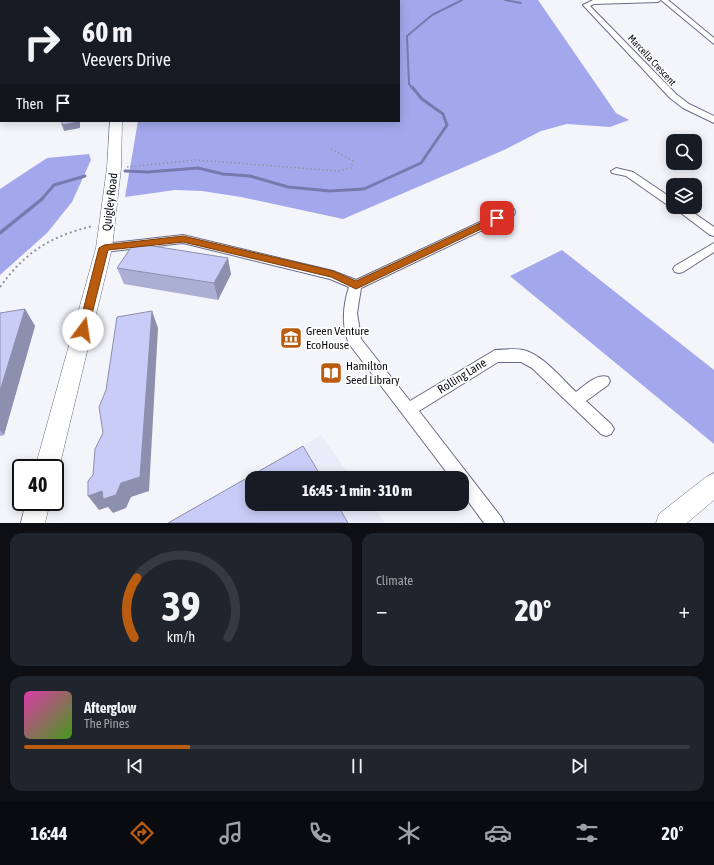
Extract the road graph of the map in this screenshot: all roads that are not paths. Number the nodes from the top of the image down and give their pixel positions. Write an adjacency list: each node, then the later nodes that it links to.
1 (658, 0): 4 (street, Marcella Crescent)
2 (664, 0): 3 (street)
3 (714, 42)
4 (714, 120)
5 (116, 122): 11 (street, Quigley Road)
6 (616, 171): 7 (street)
7 (666, 199)
8 (510, 212): 14 (street)
9 (688, 214): 10 (street)
10 (714, 232)
11 (104, 248): 14 (street); 19 (street, Quigley Road)
12 (714, 248): 13 (street)
13 (679, 269)
14 (356, 285): 17 (street)
15 (603, 381): 16 (street)
16 (576, 400): 17 (street, Rolling Lane); 18 (street, Rolling Lane)
17 (408, 410): 20 (street)
18 (606, 429)
19 (49, 459)
20 (455, 471)
21 (714, 484): 26 (street)
22 (469, 489): 25 (street)
23 (36, 511): 24 (street)
24 (33, 523)
25 (496, 523)
26 (668, 523)

